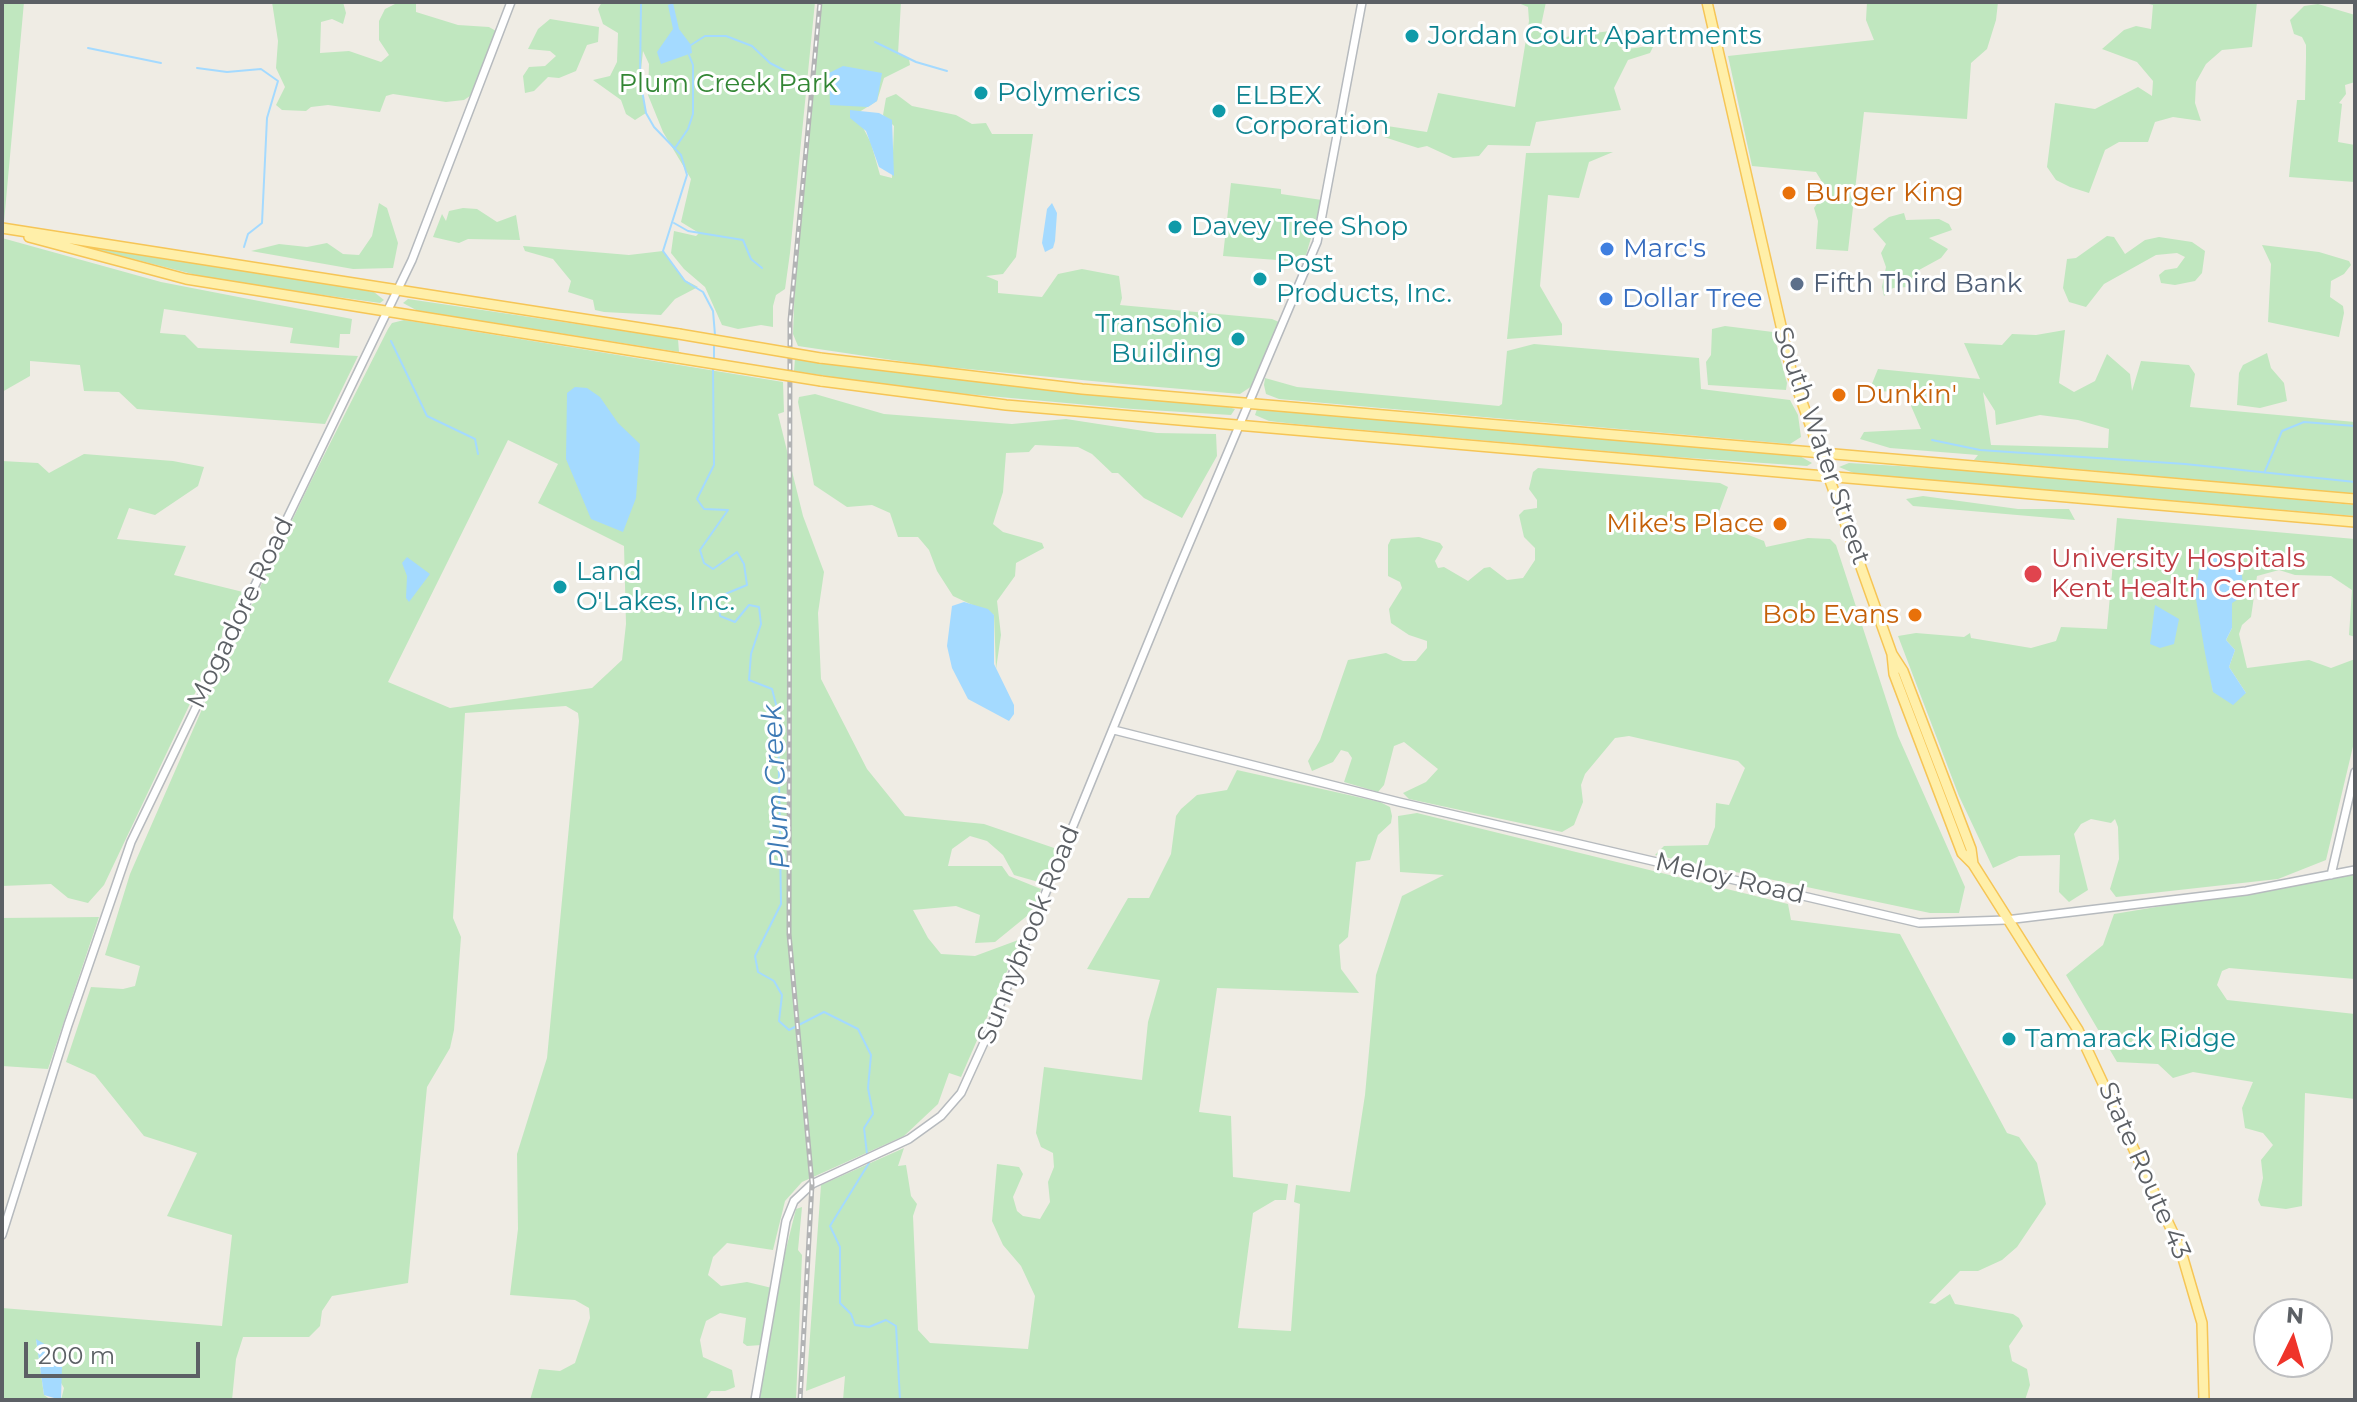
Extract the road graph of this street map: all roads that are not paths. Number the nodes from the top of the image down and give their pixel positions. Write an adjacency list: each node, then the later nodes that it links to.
1 (511, 2): 5 (street, Mogadore Road)
2 (1362, 2): 7 (street, Sunnybrook Road)
3 (1707, 2): 9 (main road, South Water Street)
4 (6, 229): 5 (main road); 6 (main road)
5 (399, 290): 6 (street, Mogadore Road); 7 (main road, bridge)
6 (388, 311): 8 (main road, bridge); 18 (street, Mogadore Road)
7 (1250, 401): 8 (street, Sunnybrook Road); 9 (main road)
8 (1239, 424): 10 (main road); 13 (street, Sunnybrook Road)
9 (1821, 452): 10 (main road, South Water Street); 11 (main road)
10 (1830, 476): 12 (main road); 17 (main road, South Water Street)
11 (2355, 499)
12 (2355, 522)
13 (1114, 730): 17 (street, Meloy Road); 19 (street, Sunnybrook Road)
14 (2355, 772): 16 (street)
15 (2355, 870): 16 (street, Meloy Road)
16 (2331, 875): 17 (street, Meloy Road)
17 (2006, 920): 20 (main road, State Route 43)
18 (2, 1235)
19 (755, 1400)
20 (2204, 1400)

